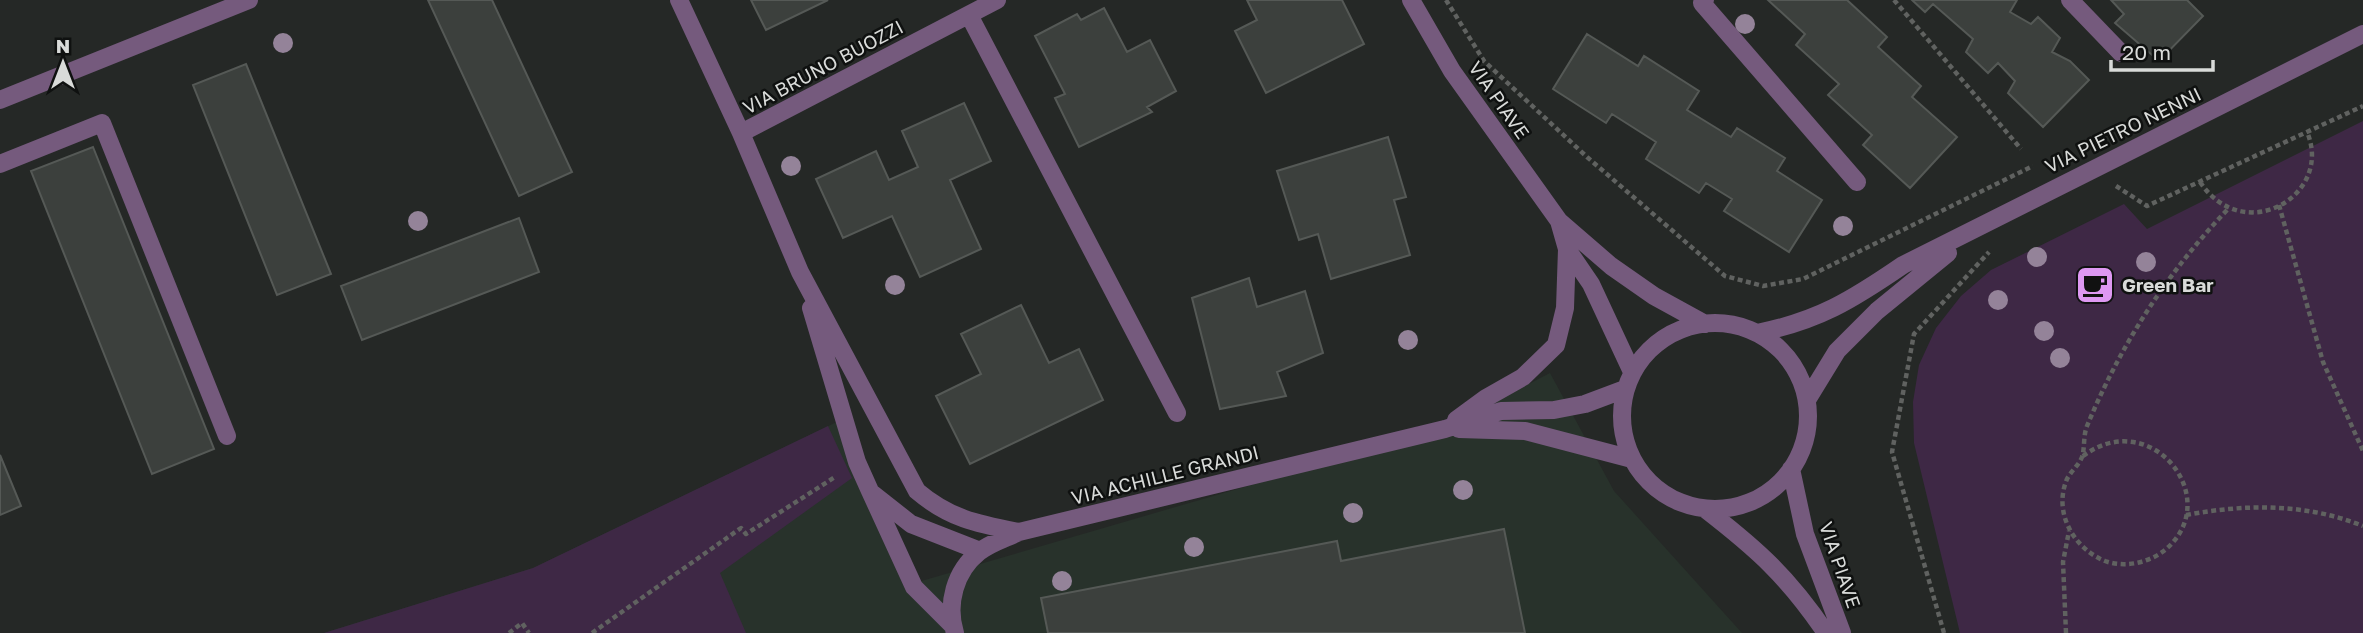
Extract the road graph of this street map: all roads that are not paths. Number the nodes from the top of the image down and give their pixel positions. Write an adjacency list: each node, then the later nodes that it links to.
1 (250, 0): 10 (street)
2 (679, 0): 11 (street)
3 (998, 0): 7 (street, VIA BRUNO BUOZZI)
4 (1411, 0): 15 (street, VIA PIAVE)
5 (1705, 0): 13 (street)
6 (2070, 0): 9 (street)
7 (969, 15): 11 (street, VIA BRUNO BUOZZI); 23 (street)
8 (2363, 34): 14 (street, VIA PIETRO NENNI)
9 (2121, 53)
10 (0, 100)
11 (741, 133): 17 (street)
12 (0, 164): 25 (street)
13 (1857, 182)
14 (2014, 208): 19 (street, VIA PIETRO NENNI); 22 (street, VIA PIETRO NENNI)
15 (1559, 221): 16 (street, VIA PIAVE); 18 (street, VIA PIAVE)
16 (1567, 249): 20 (street); 24 (street, VIA ACHILLE GRANDI)
17 (800, 272): 28 (street); 30 (street)
18 (1705, 324): 19 (street, VIA PIAVE); 20 (street, VIA PIAVE)
19 (1757, 333): 22 (street, VIA PIAVE)
20 (1632, 372): 21 (street, VIA PIAVE)
21 (1625, 389): 24 (street, VIA ACHILLE GRANDI); 26 (street, VIA PIAVE)
22 (1807, 400): 27 (street, VIA PIAVE)
23 (1177, 413)
24 (1445, 429): 26 (street, VIA ACHILLE GRANDI); 30 (street, VIA ACHILLE GRANDI)
25 (227, 436)
26 (1632, 459): 29 (street, VIA PIAVE)
27 (1791, 469): 29 (street, VIA PIAVE); 34 (street, VIA PIAVE)
28 (870, 491): 31 (street); 32 (street)
29 (1705, 509): 33 (street, VIA PIAVE)
30 (1019, 532): 31 (street, VIA ACHILLE GRANDI)
31 (979, 551): 32 (street, VIA ACHILLE GRANDI)
32 (954, 630)
33 (1826, 633)
34 (1842, 633)

